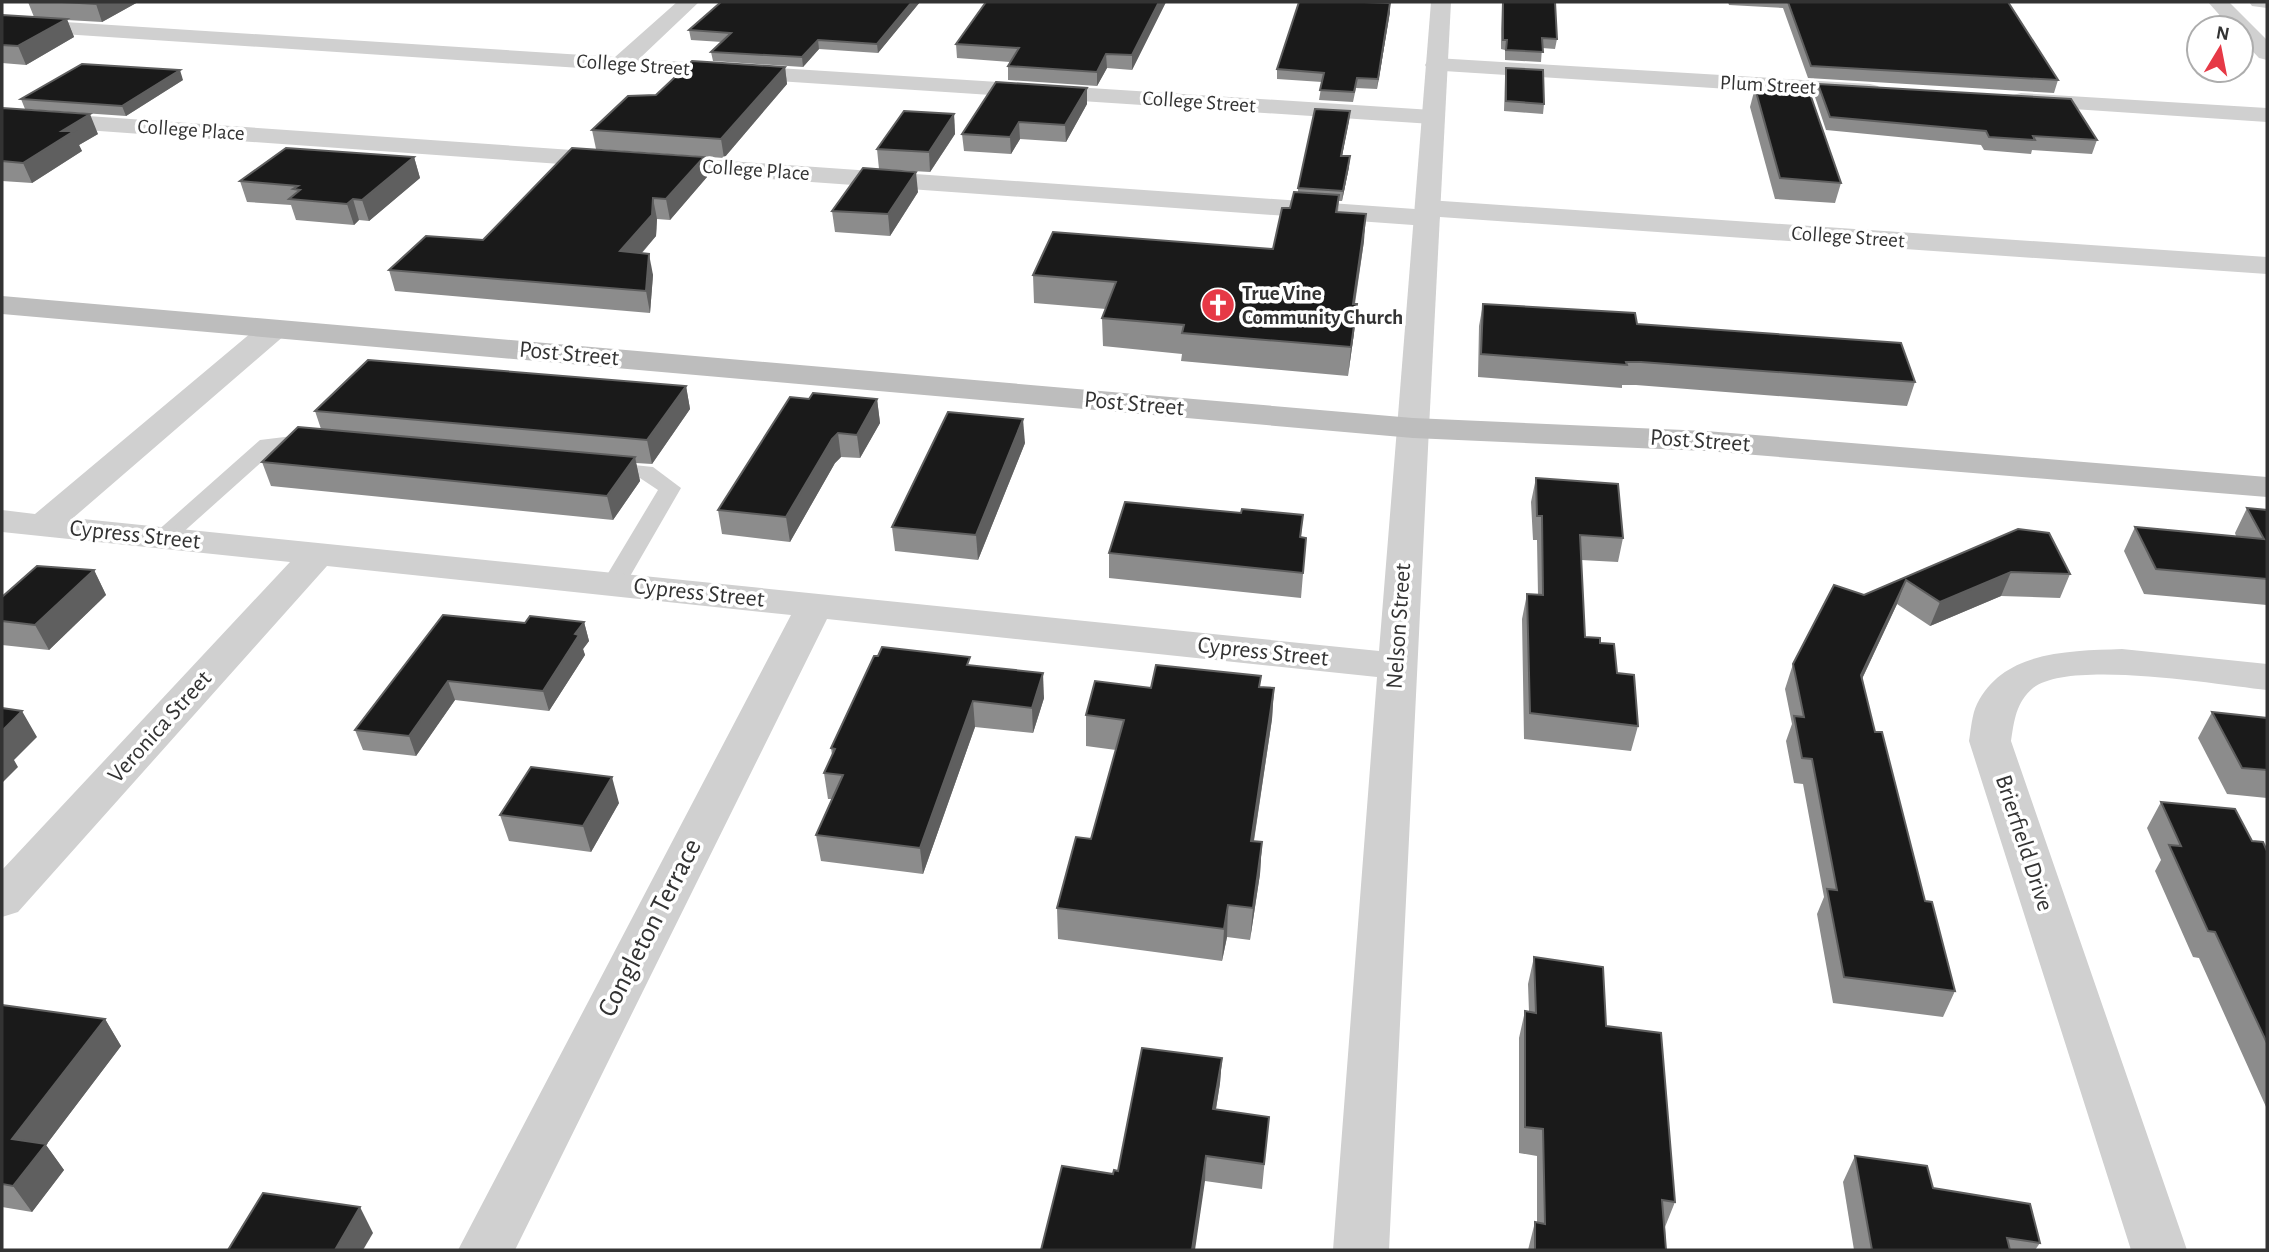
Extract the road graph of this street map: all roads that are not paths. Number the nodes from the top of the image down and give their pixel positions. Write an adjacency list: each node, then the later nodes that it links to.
1 (689, 2): 8 (street)
2 (1441, 2): 9 (street, Nelson Street)
3 (2218, 2): 7 (street)
4 (2259, 2): 5 (street)
5 (2267, 2)
6 (2, 24): 8 (street, College Street)
7 (2267, 53)
8 (619, 65): 14 (street, College Street)
9 (1436, 65): 10 (street, Plum Street); 14 (street, Nelson Street)
10 (1893, 92)
11 (2004, 99): 12 (street)
12 (2267, 115)
13 (2, 117): 15 (street, College Place)
14 (1432, 117): 15 (street, Nelson Street)
15 (1428, 213): 16 (street, College Street); 19 (street, Nelson Street)
16 (2267, 267)
17 (2, 305): 18 (main road, Post Street)
18 (274, 329): 19 (main road, Post Street); 24 (street)
19 (1413, 428): 22 (main road, Post Street); 29 (street, Nelson Street)
20 (342, 444): 25 (lane)
21 (590, 467): 27 (lane)
22 (2267, 487)
23 (2, 521): 24 (street, Cypress Street)
24 (43, 525): 25 (street, Cypress Street)
25 (163, 538): 26 (street, Cypress Street)
26 (318, 554): 27 (street, Cypress Street); 31 (street, Veronica Street)
27 (614, 584): 28 (street, Cypress Street)
28 (815, 605): 29 (street, Cypress Street); 32 (street, Congleton Terrace)
29 (1396, 666): 33 (street, Nelson Street)
30 (2267, 677): 34 (street, Brierfield Drive)
31 (2, 900)
32 (485, 1250)
33 (1361, 1250)
34 (2159, 1250)

